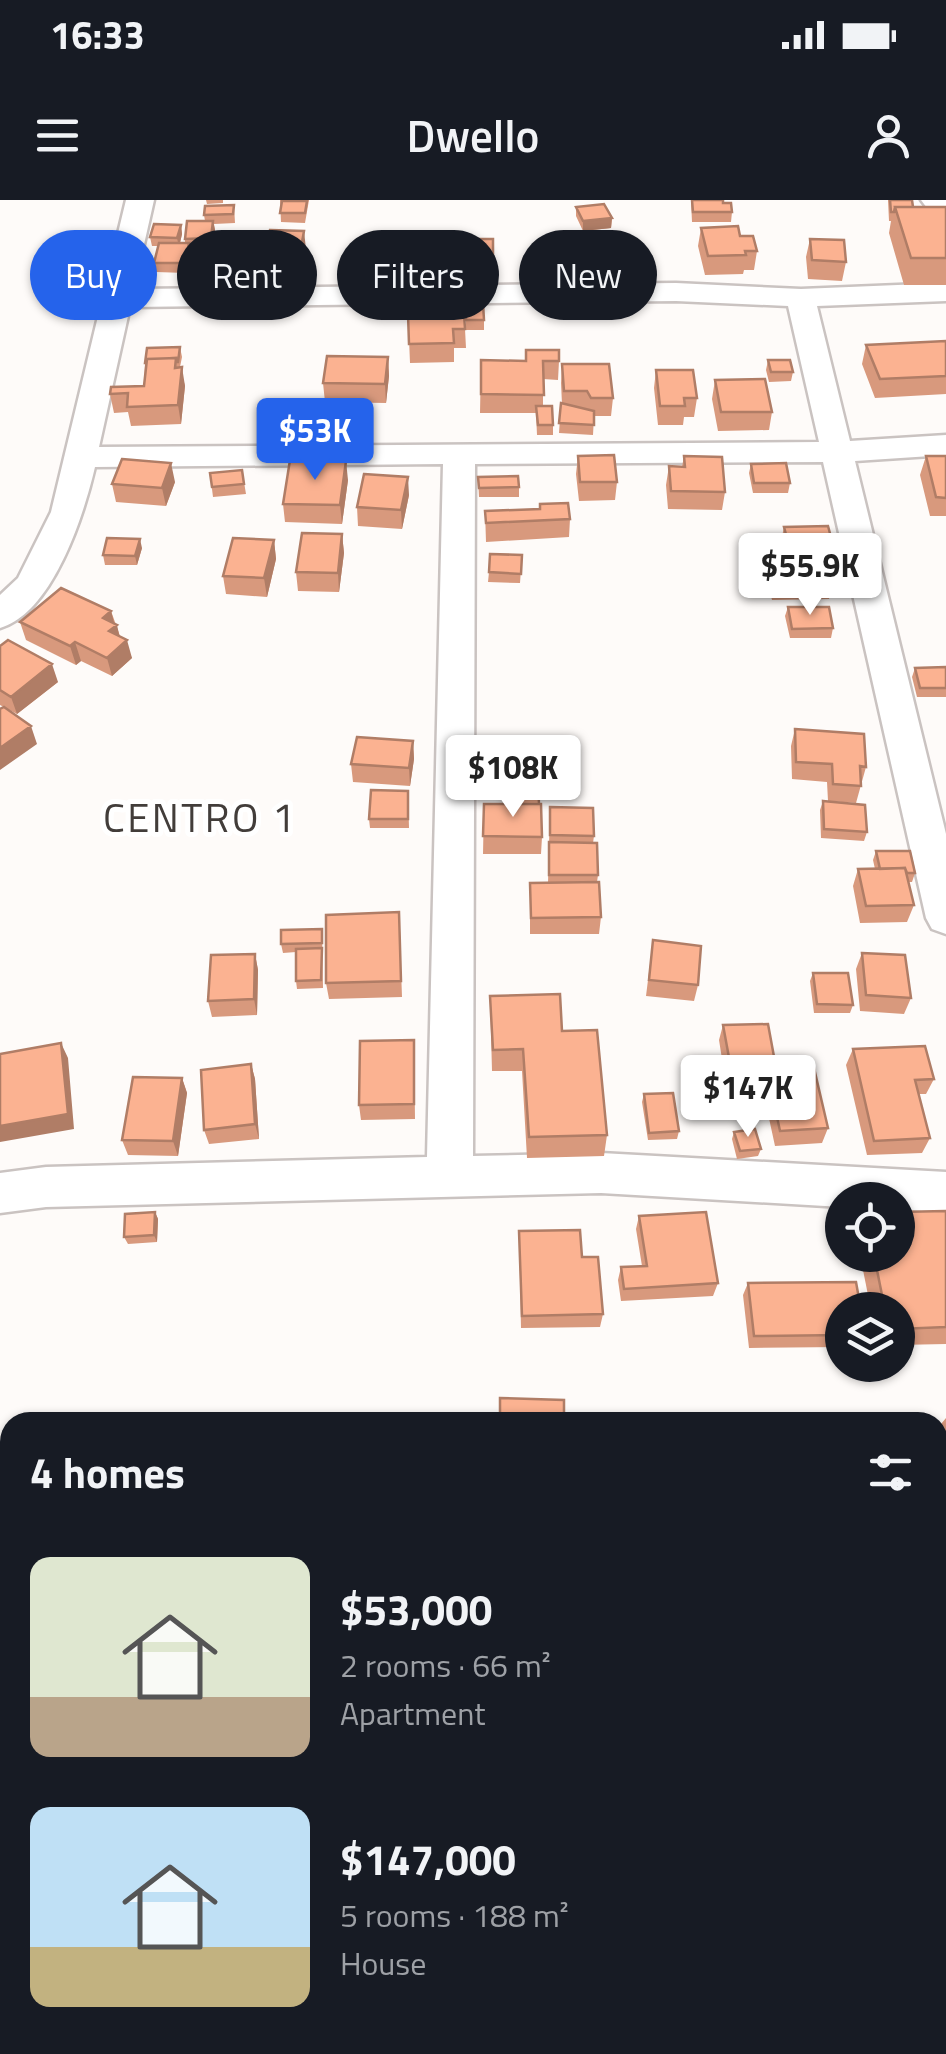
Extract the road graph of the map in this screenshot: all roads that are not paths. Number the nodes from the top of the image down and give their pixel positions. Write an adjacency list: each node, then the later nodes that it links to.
1 (140, 200): 4 (street)
2 (936, 200): 3 (street)
3 (946, 214)
4 (133, 230)
5 (946, 292): 7 (street)
6 (157, 298): 7 (street)
7 (801, 298): 10 (street)
8 (113, 320): 12 (street)
9 (946, 445): 10 (street)
10 (838, 452): 11 (street); 14 (street)
11 (460, 454): 12 (street); 15 (street)
12 (81, 458): 13 (street)
13 (0, 616)
14 (946, 918)
15 (450, 1173): 16 (street); 17 (street)
16 (946, 1192)
17 (0, 1193)

